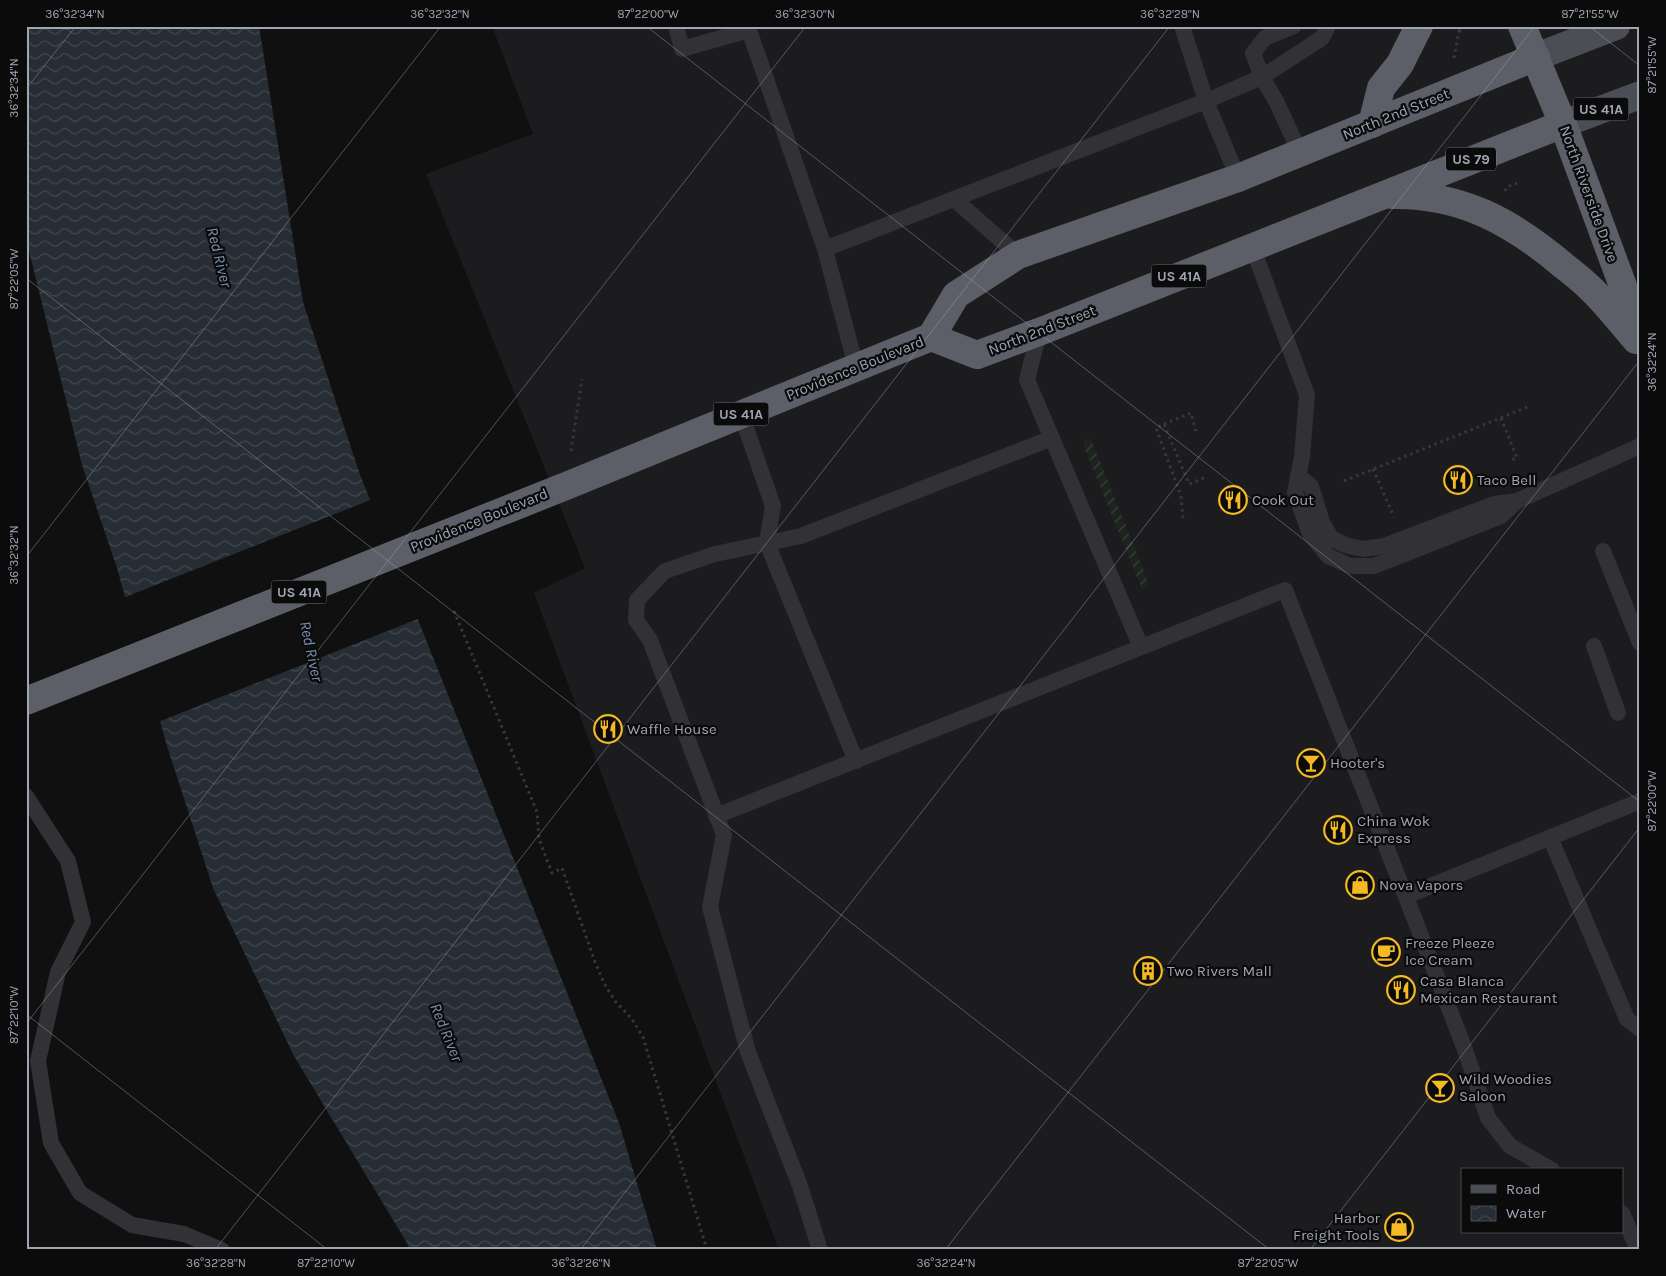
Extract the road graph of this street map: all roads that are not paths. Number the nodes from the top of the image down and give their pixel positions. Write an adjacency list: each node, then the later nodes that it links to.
1 (676, 26): 19 (lane)
2 (1182, 26): 11 (lane)
3 (1294, 26): 9 (lane)
4 (1328, 26): 9 (lane)
5 (1419, 26): 12 (highway)
6 (1522, 26): 8 (highway, North Riverside Drive)
7 (1616, 26): 8 (main road, North 2nd Street)
8 (1536, 57): 12 (highway, North 2nd Street); 13 (highway, North Riverside Drive)
9 (1262, 77): 11 (lane); 14 (lane)
10 (1640, 95): 13 (main road, North 2nd Street / US 41A)
11 (1206, 101): 15 (lane); 17 (lane)
12 (1372, 124): 14 (highway, North 2nd Street)
13 (1563, 124): 16 (highway, North 2nd Street / US 79); 22 (highway, North Riverside Drive)
14 (1300, 153): 15 (highway, North 2nd Street)
15 (1238, 178): 20 (highway, North 2nd Street)
16 (1380, 196): 18 (highway, North 2nd Street / US 41A); 24 (highway, US 41A)
17 (954, 199): 19 (lane); 20 (lane)
18 (1252, 246): 21 (highway, North 2nd Street / US 41A); 29 (lane)
19 (826, 248): 25 (lane)
20 (1018, 255): 23 (highway, North 2nd Street)
21 (1040, 332): 23 (highway, North 2nd Street / US 41A); 27 (lane)
22 (1640, 332)
23 (931, 337): 25 (highway, Providence Boulevard / US 41A)
24 (1640, 344)
25 (856, 367): 26 (highway, Providence Boulevard / US 41A)
26 (742, 414): 31 (lane); 36 (highway, Providence Boulevard / US 41A)
27 (1052, 438): 31 (lane); 35 (lane)
28 (1640, 446): 30 (lane)
29 (1298, 475): 30 (lane); 30 (lane)
30 (1517, 501)
31 (767, 543): 38 (lane); 41 (lane)
32 (1602, 551): 33 (lane)
33 (1640, 643)
34 (1594, 646): 37 (lane)
35 (1141, 647): 38 (lane); 43 (lane)
36 (29, 700)
37 (1618, 713)
38 (856, 761): 41 (lane)
39 (26, 796): 47 (lane)
40 (1640, 801): 42 (lane)
41 (716, 816): 48 (lane)
42 (1550, 837): 43 (lane); 44 (lane)
43 (1406, 896): 45 (lane)
44 (1640, 1029)
45 (1548, 1168)
46 (1624, 1218): 49 (lane)
47 (222, 1250)
48 (820, 1250)
49 (1638, 1250)

